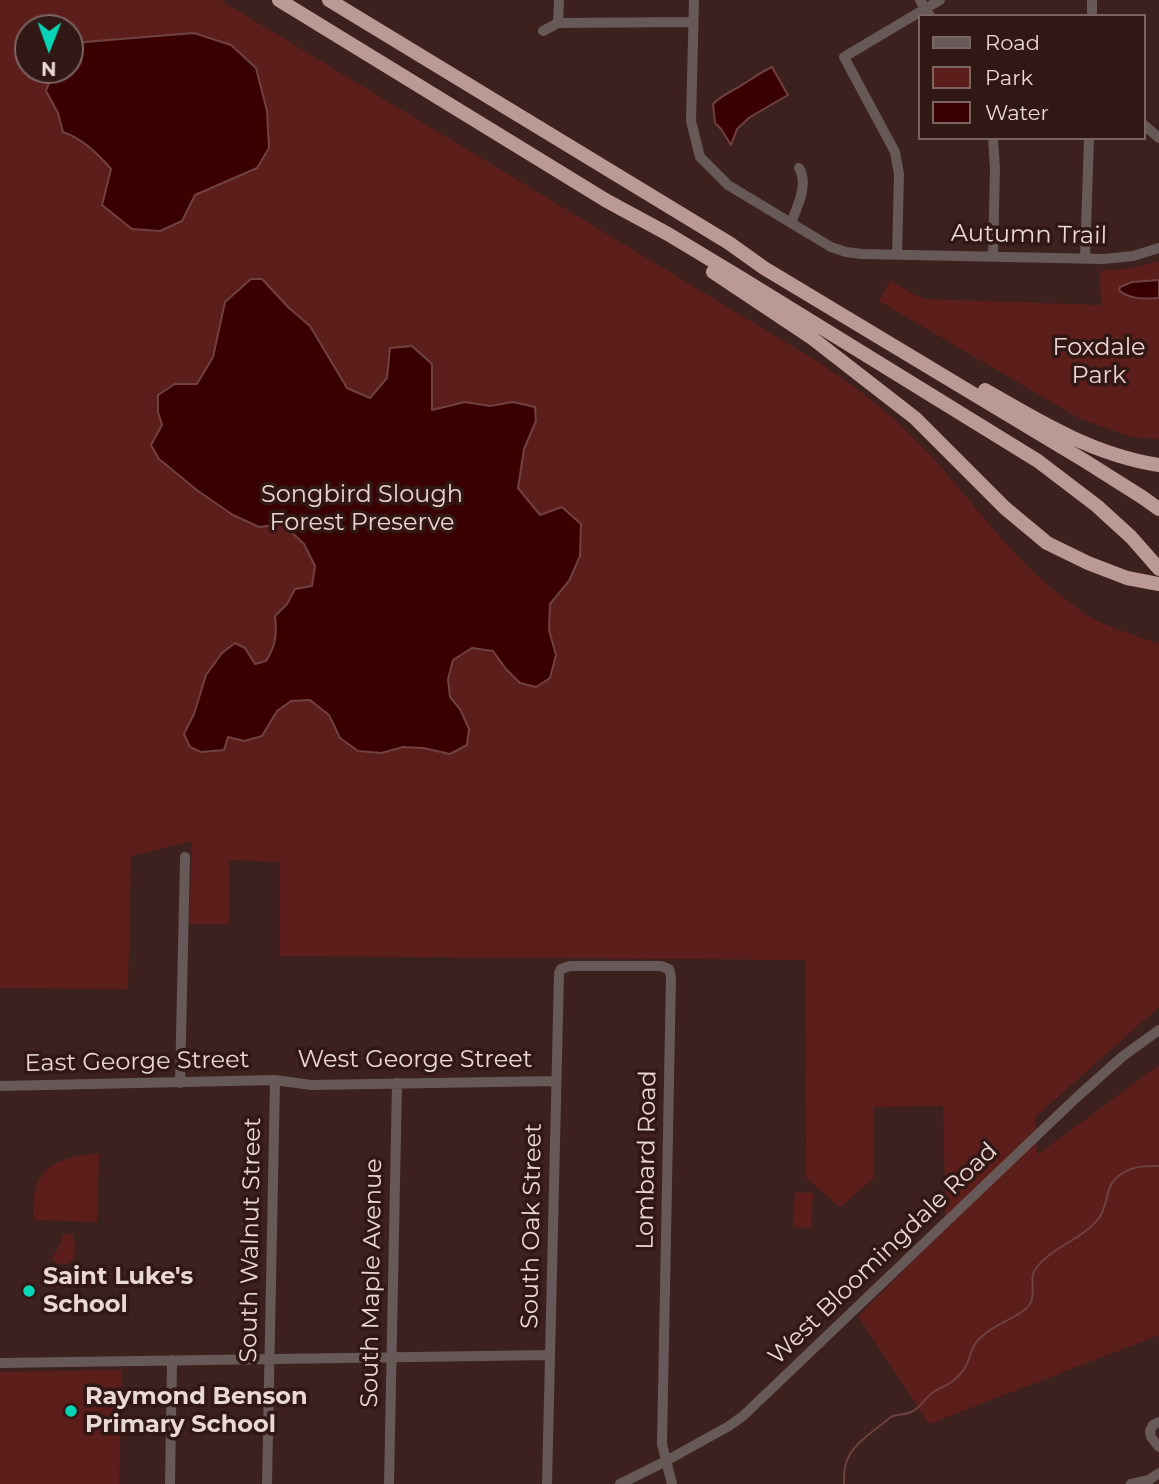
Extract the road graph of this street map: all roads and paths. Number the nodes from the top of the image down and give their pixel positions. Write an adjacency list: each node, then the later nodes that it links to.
1 (279, 0): 15 (highway)
2 (329, 0): 17 (highway)
3 (559, 0): 8 (street)
4 (694, 0): 7 (street, Autumn Trail)
5 (940, 0): 6 (street)
6 (925, 8): 19 (street)
7 (693, 22): 8 (street); 16 (street, Autumn Trail)
8 (558, 23): 9 (street)
9 (543, 31)
10 (1145, 126): 11 (street)
11 (1159, 138)
12 (993, 140): 20 (street)
13 (1089, 140): 21 (street)
14 (799, 168): 16 (street)
15 (607, 201): 24 (highway); 25 (highway)
16 (791, 223): 19 (street, Autumn Trail)
17 (729, 243): 22 (highway); 23 (highway)
18 (1159, 248): 21 (street, Autumn Trail)
19 (897, 254): 20 (street, Autumn Trail)
20 (993, 256): 21 (street, Autumn Trail)
21 (1085, 259)
22 (1159, 465)
23 (1159, 509)
24 (1159, 569)
25 (1159, 584)
26 (185, 857): 31 (street)
27 (561, 969): 30 (street, South Oak Street); 41 (street, Lombard Road)
28 (1159, 1030): 41 (street, West Bloomingdale Road)
29 (275, 1080): 31 (street, East George Street); 32 (street, West George Street); 36 (street, South Walnut Street)
30 (556, 1081): 32 (street, West George Street); 34 (street, South Oak Street)
31 (180, 1083): 33 (street, East George Street)
32 (397, 1083): 35 (street, South Maple Avenue)
33 (0, 1086)
34 (550, 1355): 35 (street); 46 (street, South Oak Street)
35 (391, 1357): 36 (street); 45 (street, South Maple Avenue)
36 (270, 1359): 37 (street); 44 (street, South Walnut Street)
37 (172, 1360): 38 (street); 43 (street)
38 (0, 1363)
39 (1159, 1422): 40 (street)
40 (1159, 1447)
41 (666, 1461): 47 (street, West Bloomingdale Road); 48 (street)
42 (1159, 1473): 49 (street)
43 (170, 1484)
44 (267, 1484)
45 (389, 1484)
46 (547, 1484)
47 (620, 1484)
48 (672, 1484)
49 (1131, 1484)

